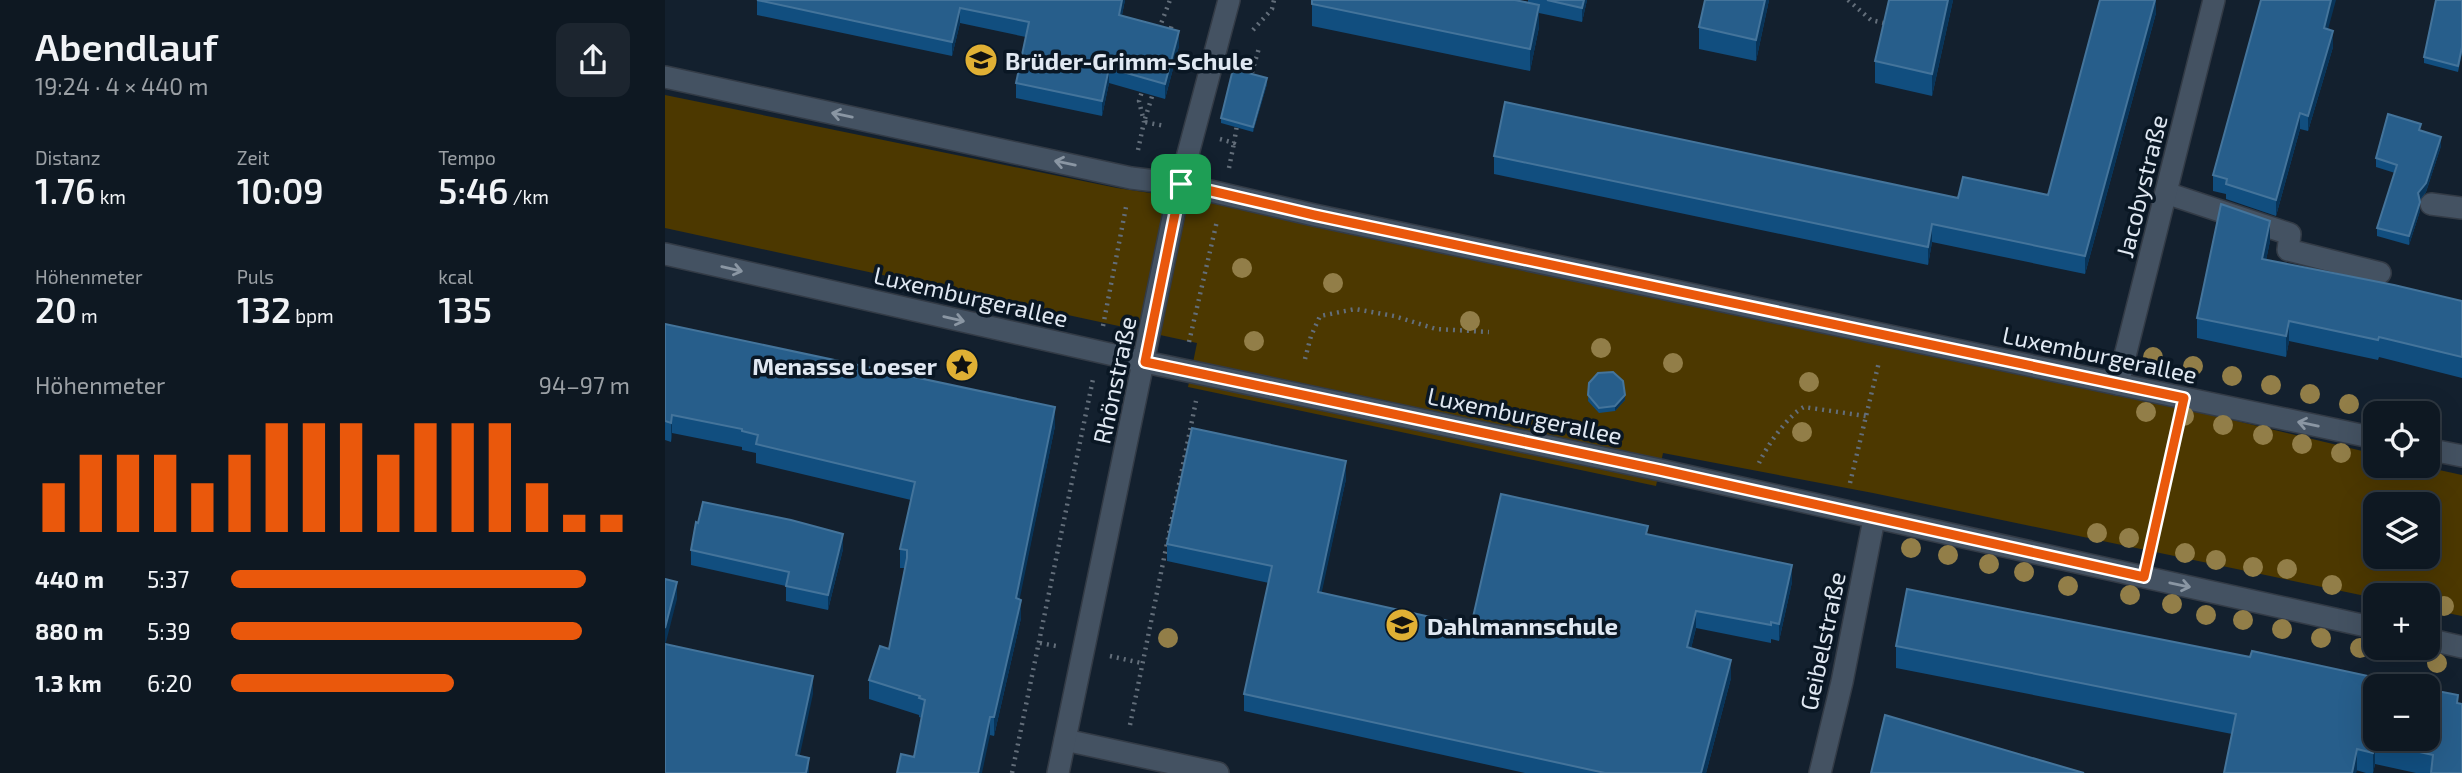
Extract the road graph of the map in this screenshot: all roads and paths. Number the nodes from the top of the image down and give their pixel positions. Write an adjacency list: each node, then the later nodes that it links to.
1 (1170, 0): 8 (path)
2 (1229, 0): 20 (street, Rhönstraße)
3 (1848, 0): 6 (path)
4 (2214, 0): 21 (street, Jacobystraße)
5 (1172, 24): 7 (path)
6 (1888, 24)
7 (1169, 37)
8 (1156, 40)
9 (1259, 48): 12 (path)
10 (665, 77): 19 (street, Luxemburgerallee, one-way to 10)
11 (1146, 77): 15 (path)
12 (1248, 87)
13 (1154, 89): 15 (path)
14 (1239, 120): 17 (path)
15 (1144, 121): 16 (path); 18 (path)
16 (1171, 127)
17 (1236, 127)
18 (1140, 140)
19 (1132, 178): 20 (street, Luxemburgerallee); 27 (path)
20 (1181, 184): 32 (street, Rhönstraße); 35 (street, Luxemburgerallee)
21 (2166, 193): 26 (street); 35 (street, Jacobystraße)
22 (2431, 204): 24 (street)
23 (1219, 208): 29 (path)
24 (2462, 208)
25 (665, 254): 32 (street, Luxemburgerallee, one-way to 32)
26 (2380, 273)
27 (1105, 317)
28 (1489, 332): 30 (path)
29 (1188, 345)
30 (1305, 359)
31 (1879, 359): 37 (path)
32 (1145, 362): 33 (street, Luxemburgerallee); 48 (street, Rhönstraße)
33 (1202, 373): 43 (street, Luxemburgerallee); 49 (path)
34 (1093, 377): 50 (path)
35 (2118, 384): 36 (street, Luxemburgerallee)
36 (2184, 398): 38 (street, Luxemburgerallee, one-way to 36); 44 (path)
37 (1866, 416): 41 (path); 42 (path)
38 (2363, 435)
39 (2440, 452): 40 (street)
40 (2462, 456)
41 (1757, 466)
42 (1851, 479)
43 (1874, 519): 44 (street, Luxemburgerallee); 53 (street, Geibelstraße)
44 (2144, 577): 45 (street, Luxemburgerallee, one-way to 45)
45 (2363, 625)
46 (2440, 642): 47 (street)
47 (2462, 647)
48 (1065, 740): 49 (street); 51 (street, Rhönstraße)
49 (1123, 753): 52 (street)
50 (1012, 773)
51 (1058, 773)
52 (1218, 773)
53 (1820, 773)

